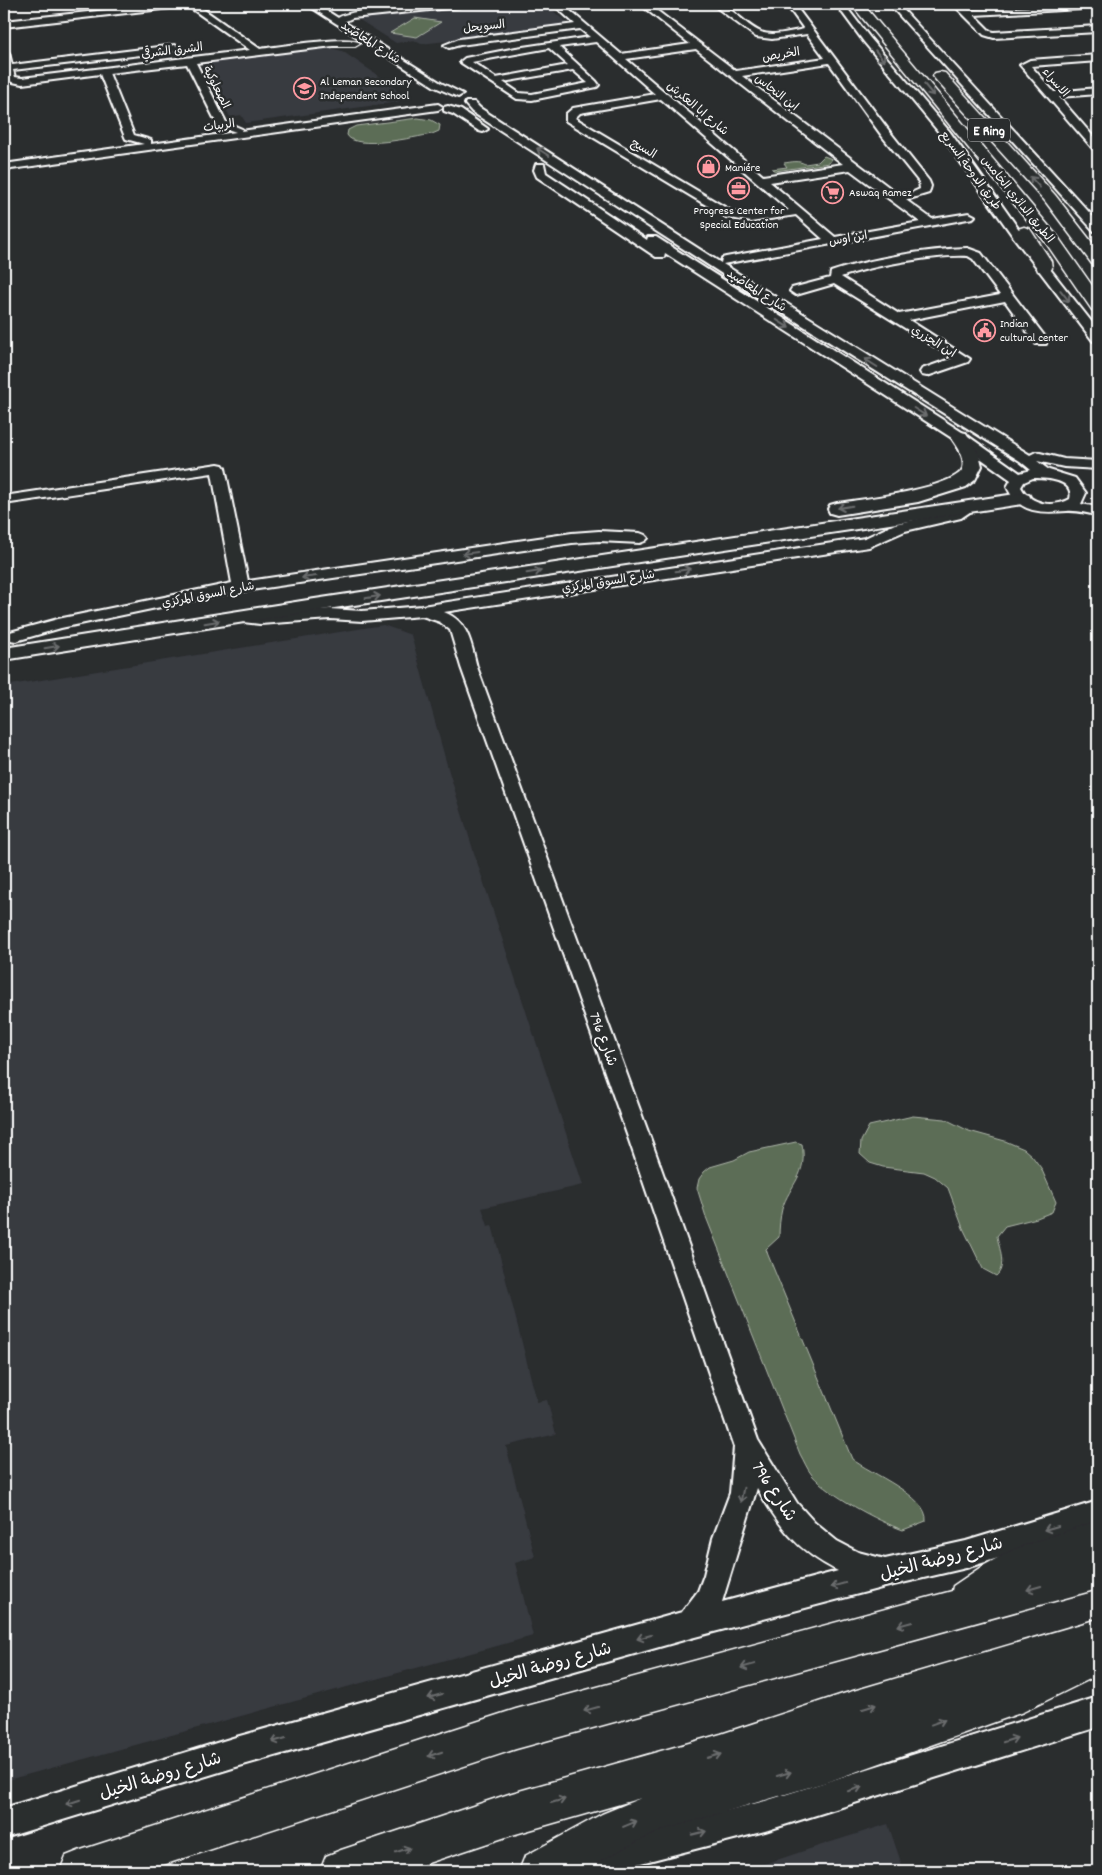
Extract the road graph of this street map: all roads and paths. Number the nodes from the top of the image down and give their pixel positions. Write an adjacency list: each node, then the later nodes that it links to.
1 (94, 4): 21 (street)
2 (185, 4): 21 (street)
3 (191, 4): 37 (street)
4 (445, 4): 17 (street)
5 (460, 4): 24 (street)
6 (557, 4): 26 (street, شارع ابا العكرش)
7 (648, 4): 35 (street, ابن النحاس)
8 (716, 4): 28 (street)
9 (790, 4): 28 (street)
10 (840, 4): 86 (street, طريق الدوحة السريع, one-way to 86)
11 (845, 4): 39 (highway)
12 (857, 4): 39 (highway, الطريق الدائري الخامس / E Ring)
13 (957, 4): 23 (street)
14 (998, 4): 20 (street)
15 (1066, 5): 16 (street); 20 (street)
16 (1098, 5)
17 (390, 6): 22 (street)
18 (307, 7): 22 (street, شارع المعاضيد); 29 (street, شارع المعاضيد)
19 (888, 7): 73 (highway, الطريق الدائري الخامس / E Ring, one-way to 19); 79 (street)
20 (1006, 10): 23 (street)
21 (99, 13): 25 (street)
22 (324, 13): 24 (street, شارع المعاضيد)
23 (967, 13): 27 (street)
24 (339, 22): 51 (street, شارع المعاضيد)
25 (4, 24)
26 (582, 26): 30 (street, شارع ابا العكرش); 33 (street, السويحل)
27 (1098, 29)
28 (809, 31): 43 (street)
29 (344, 36): 31 (street, الشرق الشرقي); 32 (street, شارع المعاضيد)
30 (597, 39): 34 (street); 40 (street, شارع ابا العكرش)
31 (333, 43): 32 (street, الشرق الشرقي); 37 (street, الشرق الشرقي)
32 (355, 43): 49 (street, شارع المعاضيد)
33 (449, 45)
34 (551, 46): 44 (street); 48 (street)
35 (698, 46): 40 (street); 47 (street, ابن النحاس)
36 (187, 47): 45 (street)
37 (258, 52): 42 (street, الشرق الشرقي)
38 (4, 53): 45 (street)
39 (898, 53): 64 (highway, الطريق الدائري الخامس / E Ring, one-way to 64)
40 (619, 57): 53 (street, شارع ابا العكرش)
41 (1098, 58): 52 (street, الاسراء)
42 (190, 60): 46 (street, الشرق الشرقي); 56 (street, الصعلوكية)
43 (830, 60): 47 (street, الخريص); 72 (street)
44 (574, 66): 48 (street); 48 (street)
45 (8, 68): 46 (street, الشرق الشرقي)
46 (103, 71): 61 (street)
47 (734, 74): 69 (street, ابن النحاس)
48 (494, 81)
49 (426, 89)
50 (1098, 91): 52 (street)
51 (458, 94): 54 (street); 55 (street, شارع المعاضيد)
52 (1051, 95): 59 (street, الاسراء)
53 (661, 96): 71 (street, شارع ابا العكرش); 74 (street, السيج)
54 (438, 102): 55 (street); 58 (street, الربيات); 68 (street, شارع المعاضيد); 70 (street, الربيات)
55 (470, 104): 67 (street, شارع المعاضيد, one-way to 55)
56 (222, 124): 58 (street, الصعلوكية); 60 (street, الصعلوكية)
57 (1098, 128): 59 (street)
58 (237, 129): 60 (street, الربيات)
59 (1081, 129): 65 (street, الاسراء)
60 (214, 132): 62 (street, الربيات)
61 (130, 137): 62 (street); 63 (street)
62 (147, 142): 63 (street, الربيات)
63 (119, 145): 66 (street, الربيات)
64 (976, 148): 86 (highway); 91 (highway, الطريق الدائري الخامس / E Ring)
65 (1098, 148)
66 (4, 161)
67 (563, 165): 84 (street); 90 (street, شارع المعاضيد)
68 (540, 166): 76 (street); 77 (street, شارع المعاضيد)
69 (852, 166): 71 (street); 72 (street, ابن النحاس)
70 (4, 167)
71 (760, 180): 74 (street, شارع ابا العكرش)
72 (895, 198): 78 (street, ابن النحاس)
73 (1050, 198): 82 (highway); 85 (highway, الطريق الدائري الخامس / E Ring)
74 (796, 212): 81 (street, شارع ابا العكرش)
75 (970, 216): 78 (street, ابن اوس)
76 (610, 221): 77 (street); 92 (street)
77 (630, 224): 92 (street, شارع المعاضيد)
78 (931, 224): 80 (street, ابن اوس)
79 (1098, 229)
80 (903, 237): 81 (street, ابن اوس); 83 (street)
81 (832, 241): 84 (street, ابن اوس)
82 (1098, 242)
83 (924, 257): 87 (street); 89 (street)
84 (726, 261): 90 (street)
85 (1098, 261)
86 (1044, 268): 94 (street, طريق الدوحة السريع, one-way to 94)
87 (836, 280): 88 (street); 93 (street, ابن الجزري)
88 (796, 291)
89 (1008, 297): 93 (street, ابن الجزري); 95 (street)
90 (771, 300): 97 (street, شارع المعاضيد, one-way to 90)
91 (1098, 306)
92 (767, 314): 98 (street, شارع المعاضيد, one-way to 98)
93 (898, 318): 96 (street, ابن الجزري)
94 (1098, 338)
95 (1041, 341)
96 (927, 372)
97 (986, 433): 99 (street); 101 (street, شارع المعاضيد)
98 (960, 437): 103 (street, شارع المعاضيد); 106 (main road)
99 (1098, 465)
100 (1098, 470): 102 (street)
101 (1044, 474): 102 (street); 103 (street)
102 (1060, 477): 104 (street)
103 (1019, 487): 106 (main road, شارع السوق المركزي); 107 (main road, شارع السوق المركزي); 109 (street, شارع المعاضيد)
104 (1079, 493): 108 (street); 109 (street)
105 (4, 500): 112 (street)
106 (880, 502): 111 (main road, شارع السوق المركزي, one-way to 111)
107 (973, 505): 113 (street, شارع السوق المركزي, one-way to 107); 115 (main road, شارع السوق المركزي, one-way to 107)
108 (1098, 505)
109 (1068, 506): 110 (street)
110 (1098, 512)
111 (640, 538): 112 (street, شارع السوق المركزي, one-way to 112); 117 (main road, شارع السوق المركزي)
112 (241, 587): 117 (street, شارع السوق المركزي)
113 (471, 602): 114 (street, شارع السوق المركزي); 116 (street)
114 (422, 611): 115 (street, شارع السوق المركزي); 116 (street)
115 (235, 618): 118 (main road, شارع السوق المركزي, one-way to 115)
116 (459, 632): 119 (street, شارع 796)
117 (10, 637)
118 (4, 654)
119 (747, 1446): 123 (street, شارع 796); 125 (street, شارع 796, one-way to 125)
120 (1098, 1514): 123 (street, شارع روضة الخيل, one-way to 123)
121 (1098, 1539): 124 (highway)
122 (1098, 1570): 124 (highway, one-way to 124)
123 (885, 1573): 125 (street, شارع روضة الخيل, one-way to 125)
124 (952, 1611): 130 (highway, one-way to 130)
125 (691, 1624): 129 (street, شارع روضة الخيل, one-way to 129)
126 (1098, 1638): 131 (highway, one-way to 126)
127 (1098, 1654): 132 (highway, one-way to 127)
128 (1098, 1712): 133 (street, one-way to 128)
129 (4, 1823)
130 (81, 1871)
131 (341, 1871)
132 (540, 1871)
133 (550, 1871)

